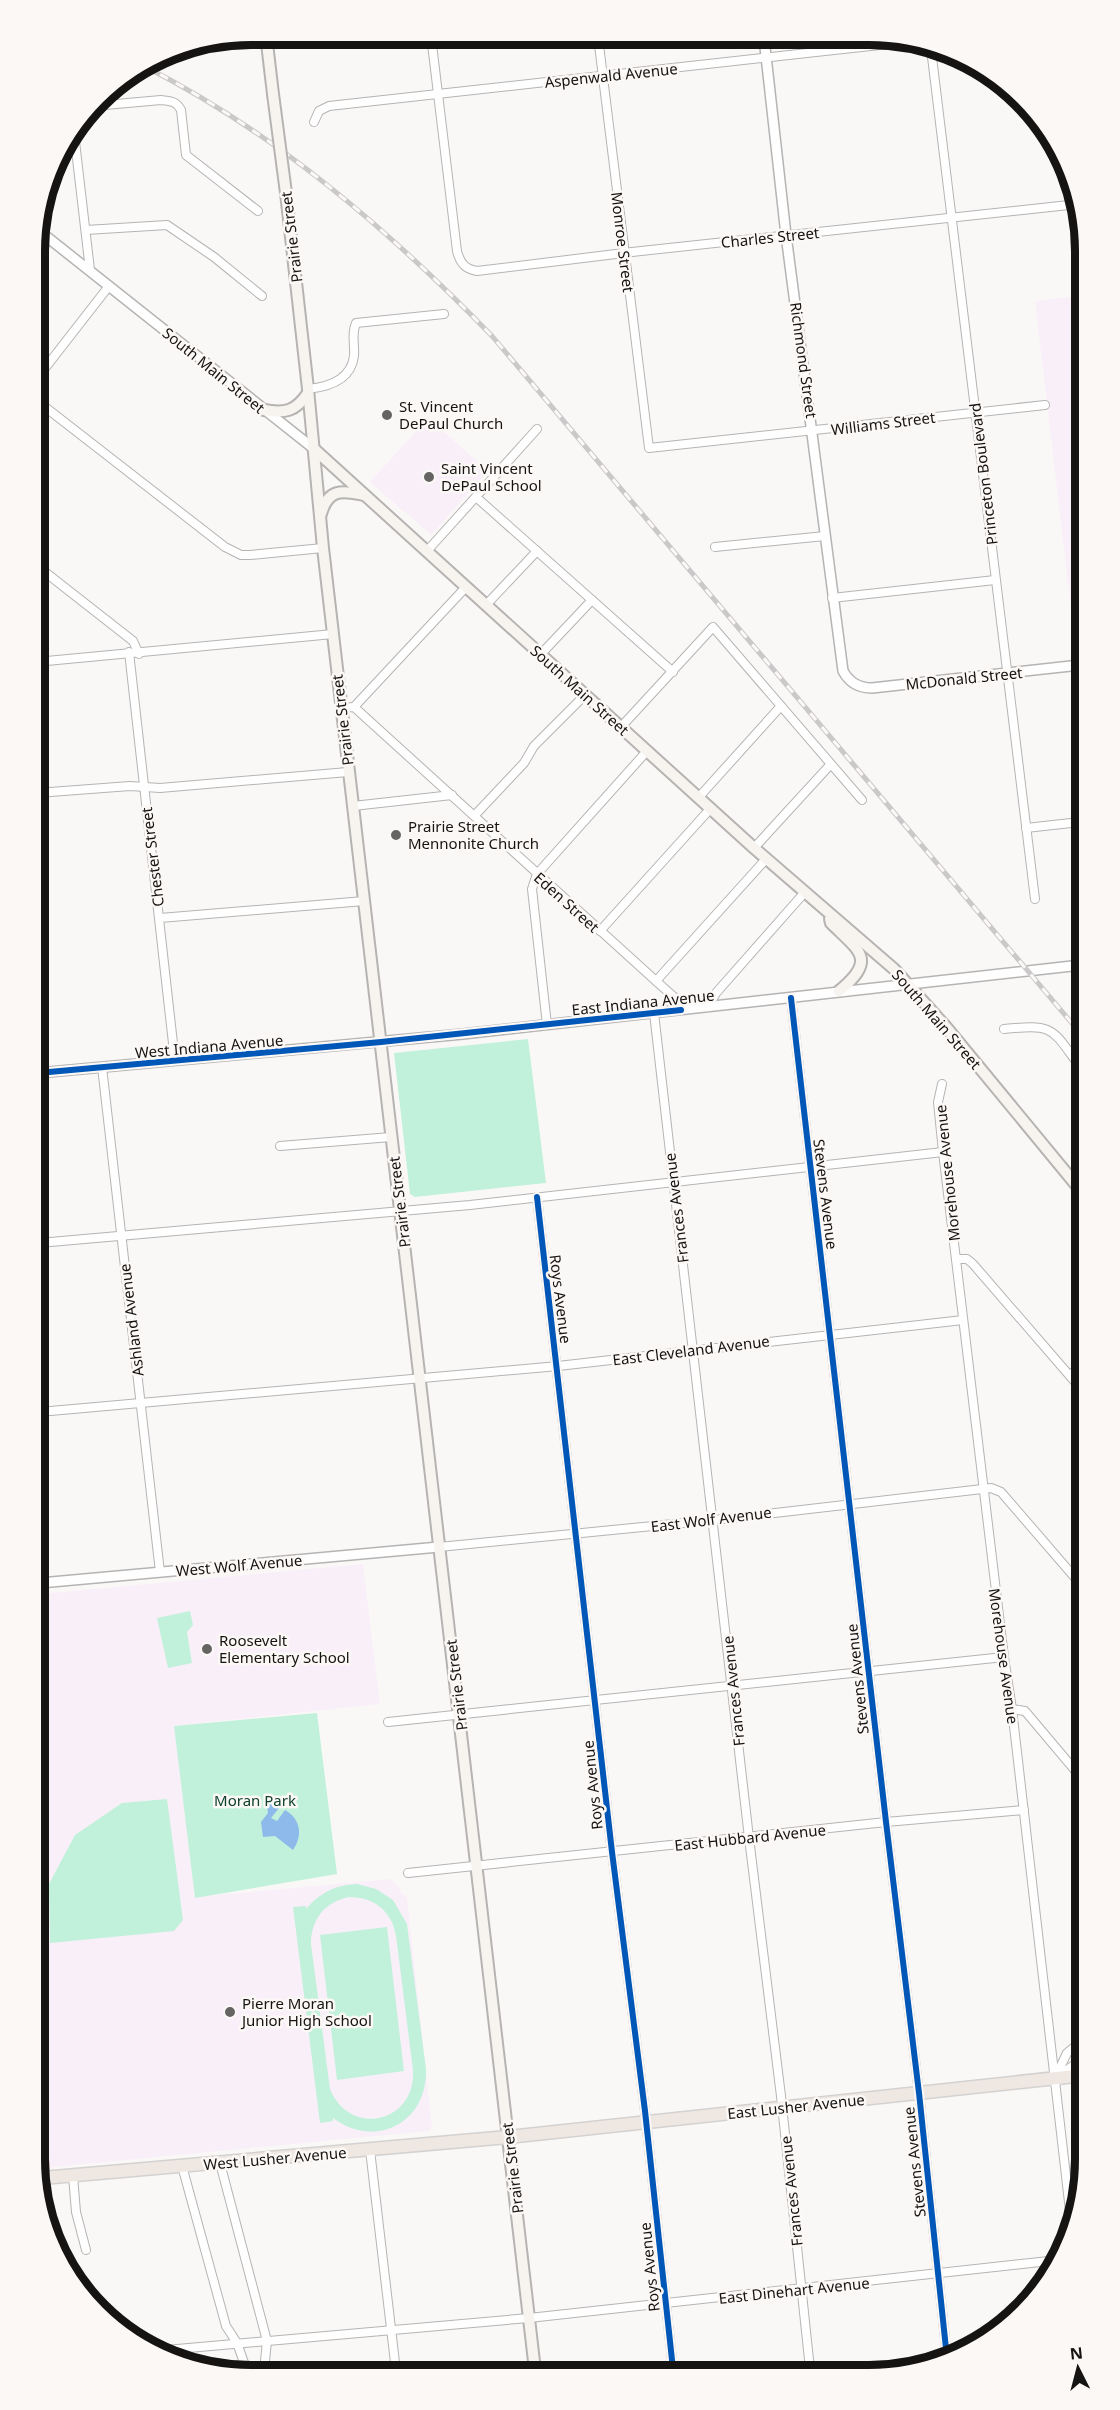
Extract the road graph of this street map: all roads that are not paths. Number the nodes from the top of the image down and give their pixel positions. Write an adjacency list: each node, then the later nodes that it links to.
1 (267, 45): 25 (main road, Prairie Street, bridge)
2 (432, 45): 9 (street)
3 (599, 45): 8 (street, Monroe Street)
4 (765, 45): 7 (street, Richmond Street)
5 (881, 45): 7 (street, Aspenwald Avenue)
6 (933, 55): 15 (street, Princeton Boulevard)
7 (766, 58): 8 (street, Aspenwald Avenue); 18 (street, Richmond Street)
8 (602, 76): 9 (street, Aspenwald Avenue); 19 (street, Monroe Street)
9 (439, 95): 11 (street, Aspenwald Avenue); 19 (street, Charles Street)
10 (105, 105): 14 (street)
11 (314, 122)
12 (75, 144): 16 (street)
13 (1069, 205): 15 (street, Charles Street)
14 (258, 211)
15 (951, 217): 18 (street, Charles Street); 29 (street, Princeton Boulevard)
16 (86, 230): 20 (street); 22 (street)
17 (45, 235): 20 (street, South Main Street)
18 (786, 235): 19 (street, Charles Street); 31 (street, Richmond Street)
19 (624, 253): 32 (street, Monroe Street)
20 (90, 270): 21 (street, South Main Street)
21 (110, 286): 24 (street); 28 (street, South Main Street)
22 (262, 296)
23 (444, 314): 25 (street)
24 (45, 369)
25 (308, 391): 28 (main road); 33 (main road, Prairie Street)
26 (1045, 405): 29 (street, Williams Street)
27 (45, 407): 39 (street)
28 (264, 410): 33 (street, South Main Street)
29 (976, 412): 31 (street, Williams Street); 43 (street, Princeton Boulevard)
30 (537, 429): 35 (street)
31 (814, 431): 32 (street, Williams Street); 37 (street, Richmond Street)
32 (649, 447)
33 (313, 448): 34 (main road, South Main Street); 36 (main road, Prairie Street)
34 (365, 495): 36 (main road); 40 (main road, South Main Street)
35 (476, 497): 40 (street); 41 (street)
36 (320, 517): 39 (main road, Prairie Street)
37 (825, 536): 38 (street); 45 (street, Richmond Street)
38 (715, 547)
39 (323, 548): 48 (main road, Prairie Street)
40 (427, 551): 44 (main road, South Main Street)
41 (537, 551): 46 (street); 47 (street)
42 (45, 572): 50 (street)
43 (995, 580): 45 (street); 55 (street, Princeton Boulevard)
44 (466, 587): 47 (main road, South Main Street); 58 (street)
45 (832, 598): 56 (street, Richmond Street)
46 (592, 600): 51 (street); 54 (street)
47 (486, 605): 51 (main road, South Main Street)
48 (333, 634): 50 (street); 60 (main road, Prairie Street)
49 (129, 652): 50 (street); 52 (street); 65 (street, Chester Street)
50 (139, 654)
51 (541, 654): 57 (main road, South Main Street)
52 (45, 661)
53 (1075, 666): 55 (street, McDonald Street)
54 (673, 672): 59 (street); 61 (street)
55 (1007, 674): 56 (street, McDonald Street); 74 (street, Princeton Boulevard)
56 (850, 681)
57 (585, 695): 61 (main road, South Main Street); 72 (street)
58 (354, 706): 60 (street); 67 (street, Eden Street)
59 (781, 706): 63 (street); 68 (street)
60 (341, 708): 64 (main road, Prairie Street)
61 (621, 727): 62 (main road, South Main Street)
62 (647, 751): 68 (main road, South Main Street); 77 (street)
63 (830, 765): 69 (street); 75 (street)
64 (348, 772): 65 (street); 70 (main road, Prairie Street)
65 (144, 787): 66 (street); 82 (street, Chester Street)
66 (45, 793)
67 (452, 795): 70 (street); 72 (street, Eden Street)
68 (699, 797): 71 (main road, South Main Street)
69 (862, 800)
70 (353, 806): 80 (main road, Prairie Street)
71 (710, 809): 75 (main road, South Main Street); 83 (street)
72 (476, 815): 77 (street, Eden Street)
73 (1075, 823): 74 (street)
74 (1026, 828): 79 (street, Princeton Boulevard)
75 (754, 848): 76 (main road, South Main Street)
76 (766, 859): 78 (main road, South Main Street); 85 (street)
77 (537, 874): 83 (street, Eden Street); 92 (street)
78 (805, 892): 81 (main road, South Main Street); 89 (street)
79 (1035, 899)
80 (364, 901): 82 (street); 94 (main road, Prairie Street)
81 (828, 913): 86 (main road, South Main Street); 87 (main road)
82 (160, 918): 96 (street, Chester Street)
83 (600, 931): 85 (street, Eden Street)
84 (1075, 966): 86 (street, East Indiana Avenue)
85 (656, 981): 90 (street, Eden Street)
86 (908, 984): 87 (street, East Indiana Avenue); 104 (main road, South Main Street)
87 (839, 991): 88 (street, East Indiana Avenue)
88 (791, 998): 89 (street, East Indiana Avenue); 103 (street, Stevens Avenue)
89 (708, 1007): 90 (street, East Indiana Avenue)
90 (681, 1010): 91 (street, East Indiana Avenue)
91 (654, 1013): 92 (street, East Indiana Avenue); 105 (street, Frances Avenue)
92 (547, 1025): 94 (street, East Indiana Avenue)
93 (1004, 1029): 95 (street)
94 (381, 1042): 96 (street, West Indiana Avenue); 100 (main road, Prairie Street)
95 (1075, 1060)
96 (175, 1061): 97 (street, West Indiana Avenue)
97 (102, 1067): 98 (street, West Indiana Avenue); 108 (street, Ashland Avenue)
98 (45, 1072)
99 (942, 1084): 102 (street, Morehouse Avenue)
100 (391, 1137): 101 (street); 107 (main road, Prairie Street)
101 (280, 1146)
102 (943, 1152): 103 (street); 110 (street, Morehouse Avenue)
103 (810, 1167): 105 (street); 112 (street, Stevens Avenue)
104 (1075, 1182)
105 (673, 1183): 106 (street); 113 (street, Frances Avenue)
106 (537, 1197): 107 (street); 114 (street, Roys Avenue)
107 (400, 1212): 108 (street); 117 (main road, Prairie Street)
108 (120, 1236): 109 (street); 119 (street, Ashland Avenue)
109 (45, 1242)
110 (956, 1259): 111 (street, Morehouse Avenue); 116 (street)
111 (963, 1320): 112 (street, East Cleveland Avenue); 121 (street, Morehouse Avenue)
112 (831, 1335): 113 (street, East Cleveland Avenue); 122 (street, Stevens Avenue)
113 (692, 1349): 114 (street, East Cleveland Avenue); 123 (street, Frances Avenue)
114 (558, 1365): 117 (street, East Cleveland Avenue); 124 (street, Roys Avenue)
115 (1075, 1371): 116 (street)
116 (1070, 1375): 118 (street)
117 (419, 1379): 119 (street, East Cleveland Avenue); 125 (main road, Prairie Street)
118 (1075, 1381)
119 (140, 1403): 120 (street, East Cleveland Avenue); 126 (street, Ashland Avenue)
120 (45, 1411)
121 (983, 1489): 122 (street, East Wolf Avenue); 127 (street); 129 (street, Morehouse Avenue)
122 (850, 1504): 123 (street, East Wolf Avenue); 130 (street, Stevens Avenue)
123 (714, 1520): 124 (street, East Wolf Avenue); 131 (street, Frances Avenue)
124 (576, 1535): 125 (street, East Wolf Avenue); 132 (street, Roys Avenue)
125 (439, 1547): 126 (street, West Wolf Avenue); 134 (main road, Prairie Street)
126 (160, 1572): 128 (street, West Wolf Avenue)
127 (1075, 1578)
128 (45, 1583)
129 (1004, 1657): 130 (street); 133 (street, Morehouse Avenue)
130 (869, 1671): 131 (street); 138 (street, Stevens Avenue)
131 (732, 1686): 132 (street); 139 (street, Frances Avenue)
132 (595, 1701): 134 (street); 140 (street, Roys Avenue)
133 (1012, 1709): 136 (street); 137 (street, Morehouse Avenue)
134 (459, 1716): 135 (street); 141 (main road, Prairie Street)
135 (388, 1722)
136 (1075, 1770)
137 (1024, 1810): 138 (street, East Hubbard Avenue); 146 (street, Morehouse Avenue)
138 (886, 1822): 139 (street, East Hubbard Avenue); 147 (street, Stevens Avenue)
139 (749, 1838): 140 (street, East Hubbard Avenue); 148 (street, Frances Avenue)
140 (612, 1852): 141 (street, East Hubbard Avenue); 149 (street, Roys Avenue)
141 (476, 1867): 142 (street, East Hubbard Avenue); 150 (main road, Prairie Street)
142 (408, 1873)
143 (1075, 2046): 146 (street)
144 (1075, 2064): 146 (street)
145 (1075, 2076): 146 (main road, East Lusher Avenue)
146 (1056, 2078): 147 (main road, East Lusher Avenue); 156 (street, Morehouse Avenue)
147 (920, 2093): 148 (main road, East Lusher Avenue); 159 (street, Stevens Avenue)
148 (783, 2108): 149 (main road, East Lusher Avenue); 160 (street, Frances Avenue)
149 (646, 2122): 150 (main road, East Lusher Avenue); 161 (street, Roys Avenue)
150 (508, 2137): 151 (main road, West Lusher Avenue); 162 (main road, Prairie Street)
151 (370, 2150): 152 (main road, West Lusher Avenue); 163 (street)
152 (220, 2163): 153 (main road, West Lusher Avenue); 164 (street)
153 (182, 2166): 154 (main road, West Lusher Avenue); 165 (street)
154 (74, 2176): 155 (main road, West Lusher Avenue); 157 (street)
155 (46, 2178)
156 (1070, 2205)
157 (86, 2250)
158 (1047, 2261): 159 (street, East Dinehart Avenue)
159 (937, 2274): 160 (street, East Dinehart Avenue); 167 (street, Stevens Avenue)
160 (801, 2289): 161 (street, East Dinehart Avenue); 173 (street, Frances Avenue)
161 (665, 2303): 162 (street, East Dinehart Avenue); 172 (street, Roys Avenue)
162 (529, 2318): 163 (street, East Dinehart Avenue); 171 (main road, Prairie Street)
163 (391, 2329): 164 (street, East Dinehart Avenue); 170 (street)
164 (267, 2341): 165 (street, East Dinehart Avenue); 169 (street)
165 (237, 2343): 166 (street, East Dinehart Avenue); 168 (street)
166 (173, 2349)
167 (946, 2350)
168 (245, 2365)
169 (265, 2365)
170 (395, 2365)
171 (534, 2365)
172 (673, 2365)
173 (810, 2365)

